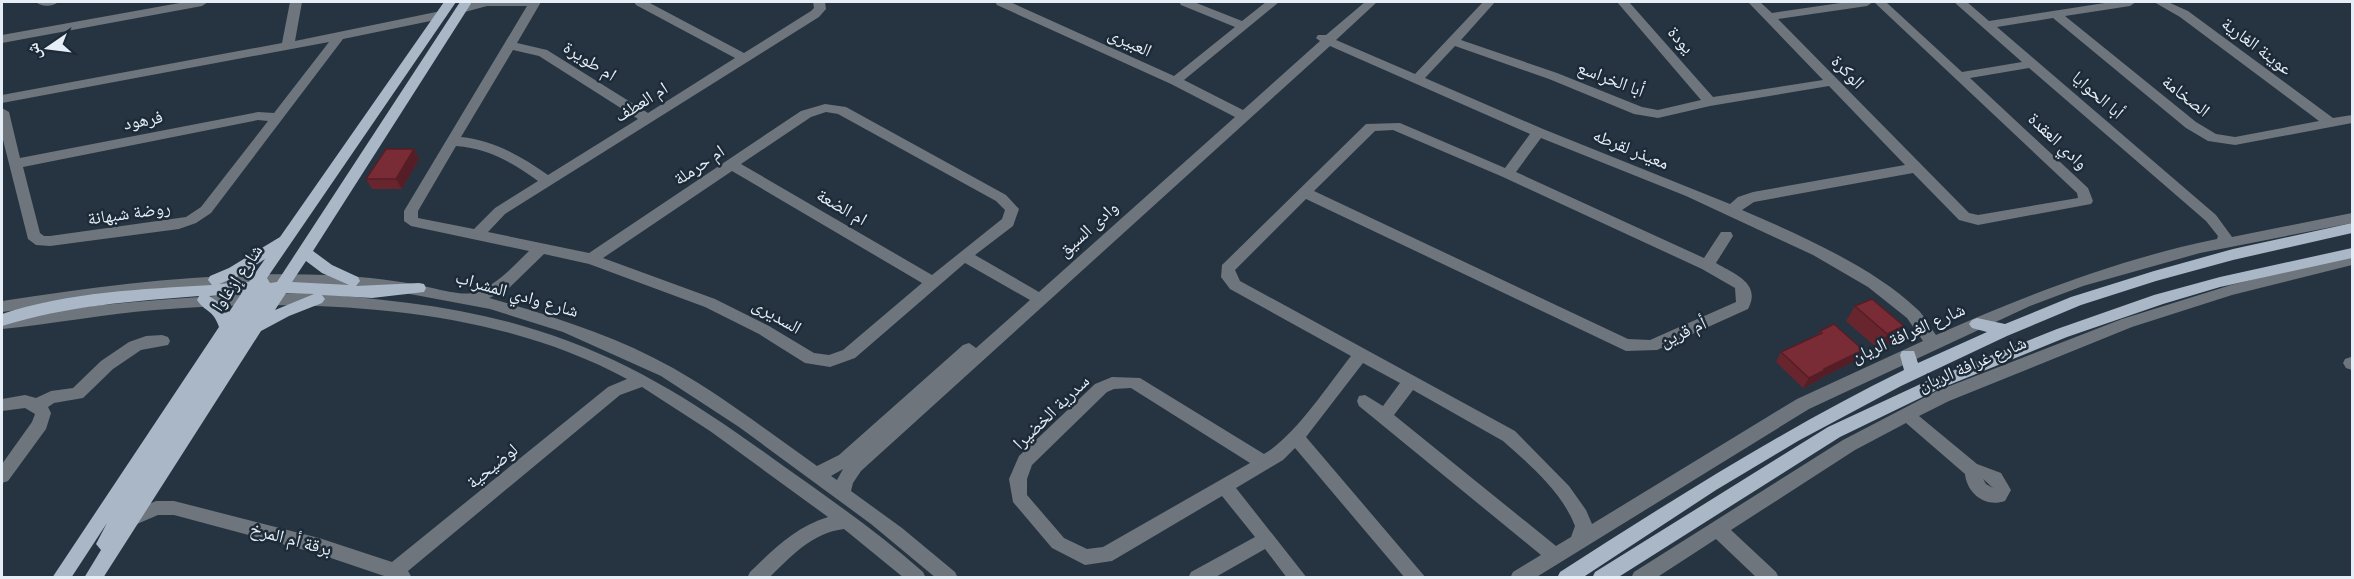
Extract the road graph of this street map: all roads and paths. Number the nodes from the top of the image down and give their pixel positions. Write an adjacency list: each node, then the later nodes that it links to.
1 (42, 2): 2 (street)
2 (52, 2)
3 (201, 2): 31 (street)
4 (296, 2): 34 (street)
5 (486, 2): 6 (street, السديرى); 22 (street, السديرى)
6 (535, 2): 35 (street, السديرى)
7 (640, 2): 36 (street)
8 (822, 2): 36 (street, ام العطف)
9 (1001, 2): 40 (street, العبيرى)
10 (1185, 2): 28 (street)
11 (1273, 2): 28 (street)
12 (1359, 2): 32 (street, وادى السيق)
13 (1371, 2): 32 (street, وادى السيق)
14 (1489, 2): 33 (street)
15 (1623, 2): 43 (street, يودة)
16 (1754, 2): 25 (street, الوكرة)
17 (1867, 2): 25 (street)
18 (1880, 2): 38 (street, وادي العقدة)
19 (1960, 2): 27 (street, أبا الحوايا)
20 (2130, 2): 23 (street)
21 (2160, 2): 50 (street, عوينة الغارية)
22 (459, 4): 24 (main road, شارع إزغاوا); 73 (main road, شارع إزغاوا)
23 (2055, 14): 27 (street); 50 (street, الصخامة)
24 (441, 15): 26 (street); 29 (main road, شارع إزغاوا)
25 (1769, 17): 41 (street, الوكرة)
26 (410, 23): 29 (street); 30 (street)
27 (1987, 25): 37 (street, أبا الحوايا)
28 (1243, 26): 40 (street)
29 (430, 30): 53 (main road, شارع إزغاوا)
30 (341, 34): 34 (street); 47 (street, روضة شبهانة)
31 (2, 39)
32 (1324, 39): 39 (street, معيذر لقرطه); 46 (street, وادى السيق)
33 (1453, 41): 39 (street); 43 (street, أبا الخراسع)
34 (288, 44): 42 (street)
35 (508, 45): 48 (street, ام طويرة); 52 (street, السديرى)
36 (744, 58): 48 (street, ام العطف)
37 (2033, 64): 38 (street); 62 (street, أبا الحوايا)
38 (1960, 76): 61 (street, وادي العقدة)
39 (1417, 79): 51 (street, معيذر لقرطه)
40 (1175, 81): 46 (street, العبيرى)
41 (1832, 82): 43 (street, أبا الخراسع); 56 (street, الوكرة)
42 (2, 99)
43 (1710, 102)
44 (829, 108): 54 (street, ام حرملة); 75 (street, السديرى)
45 (2, 112): 55 (street, روضة شبهانة)
46 (1239, 114): 85 (street, وادى السيق)
47 (279, 117): 55 (street, فرهود); 55 (street, روضة شبهانة)
48 (648, 118): 58 (street, ام العطف)
49 (2352, 119): 50 (street, الصخامة)
50 (2330, 123)
51 (1538, 132): 57 (street); 60 (street, معيذر لقرطه)
52 (455, 137): 58 (street); 65 (street, السديرى)
53 (348, 148): 68 (main road, شارع إزغاوا); 83 (main road)
54 (731, 164): 77 (street, ام حرملة); 81 (street, ام الضعة)
55 (15, 165)
56 (1915, 168): 60 (street); 61 (street, الوكرة)
57 (1508, 174): 59 (street, أم قرين); 78 (street, أم قرين)
58 (548, 181): 65 (street, ام العطف)
59 (1304, 192): 78 (street, أم قرين); 101 (street, أم قرين)
60 (1732, 211): 91 (street, معيذر لقرطه)
61 (1964, 217)
62 (2211, 218): 69 (street, أبا الحوايا); 71 (street, أبا الحوايا)
63 (2352, 218): 66 (street, شارع الغرافة الريان)
64 (2352, 228): 70 (main road, شارع الغرافة الريان)
65 (478, 234): 72 (street, السديرى)
66 (2268, 235): 69 (street, شارع الغرافة الريان); 70 (main road)
67 (1726, 236): 78 (street)
68 (288, 237): 79 (main road); 83 (main road, شارع إزغاوا)
69 (2249, 238): 71 (street, شارع الغرافة الريان)
70 (2294, 240): 74 (main road, شارع الغرافة الريان)
71 (2224, 243): 74 (street, شارع الغرافة الريان)
72 (542, 247): 77 (street, السديرى); 82 (street)
73 (304, 252): 80 (main road); 83 (main road, شارع إزغاوا)
74 (2202, 255): 93 (street, شارع الغرافة الريان); 96 (main road, شارع الغرافة الريان)
75 (964, 256): 81 (street, السديرى); 85 (street)
76 (2349, 256): 110 (street, شارع غرافة الريان); 142 (main road)
77 (591, 259): 81 (street, السديرى)
78 (1707, 265)
79 (215, 280): 83 (street, شارع وادي المشراب); 89 (street, شارع وادي المشراب)
80 (352, 281): 83 (street, شارع وادي المشراب); 84 (street, شارع وادي المشراب)
81 (934, 283)
82 (502, 286): 87 (street); 90 (street)
83 (267, 287): 84 (main road); 86 (street, شارع وادي المشراب); 88 (street, شارع وادي المشراب); 92 (main road); 94 (main road, شارع إزغاوا); 95 (main road, شارع إزغاوا); 133 (main road)
84 (419, 288): 87 (street, شارع وادي المشراب)
85 (1035, 296): 115 (street, وادى السيق); 119 (street, وادى السيق)
86 (317, 299): 95 (main road); 102 (street, شارع وادي المشراب)
87 (473, 299): 90 (street, شارع وادي المشراب)
88 (205, 300): 92 (street, شارع وادي المشراب); 94 (main road)
89 (2, 306)
90 (503, 307): 115 (street, شارع وادي المشراب)
91 (1917, 316): 97 (street, معيذر لقرطه); 99 (street, معيذر لقرطه)
92 (2, 322)
93 (1977, 324): 96 (main road); 97 (street, شارع الغرافة الريان)
94 (227, 328): 132 (main road, شارع إزغاوا)
95 (254, 330): 117 (main road, شارع إزغاوا)
96 (2008, 330): 103 (main road, شارع الغرافة الريان)
97 (1954, 334): 99 (street, شارع الغرافة الريان)
98 (162, 341): 109 (street)
99 (1933, 343): 100 (street, شارع الغرافة الريان)
100 (1908, 355): 103 (main road); 125 (street, شارع الغرافة الريان)
101 (1361, 356): 105 (street, أم قرين); 112 (street, سدرية الخضيرا)
102 (621, 369): 104 (street, شارع وادي المشراب); 106 (street)
103 (1913, 375): 141 (main road, شارع الغرافة الريان)
104 (643, 380): 106 (street, لوضيحية); 120 (street, شارع وادي المشراب)
105 (1410, 382): 111 (street); 122 (street, أم قرين)
106 (614, 391): 131 (street, لوضيحية)
107 (1365, 401): 111 (street)
108 (2, 405): 109 (street)
109 (38, 405): 116 (street)
110 (1906, 414): 114 (street); 126 (street, شارع غرافة الريان)
111 (1384, 417): 130 (street)
112 (1296, 437): 113 (street, سدرية الخضيرا); 139 (street)
113 (1264, 463): 118 (street, سدرية الخضيرا); 118 (street, سدرية الخضيرا)
114 (1973, 471)
115 (815, 474): 119 (street, شارع وادي المشراب)
116 (2, 476)
117 (152, 486): 121 (street, برقة أم المرخ); 123 (main road, شارع إزغاوا)
118 (1224, 486): 128 (street)
119 (842, 494): 136 (street, شارع وادي المشراب)
120 (818, 499): 124 (street, شارع وادي المشراب); 127 (street)
121 (174, 508): 123 (street, برقة أم المرخ); 131 (street, برقة أم المرخ)
122 (1577, 511): 125 (street); 129 (street)
123 (130, 520): 133 (main road, شارع إزغاوا)
124 (847, 520): 127 (street); 135 (street, شارع وادي المشراب)
125 (1611, 520): 129 (street, شارع الغرافة الريان)
126 (1717, 528): 143 (street, شارع غرافة الريان); 144 (street)
127 (807, 531): 134 (street)
128 (1267, 539): 137 (street); 138 (street)
129 (1579, 540): 130 (street, شارع الغرافة الريان)
130 (1554, 555): 140 (street, شارع الغرافة الريان)
131 (399, 574)
132 (61, 578)
133 (92, 578)
134 (756, 578)
135 (916, 578)
136 (949, 578)
137 (1197, 578)
138 (1298, 578)
139 (1417, 578)
140 (1519, 578)
141 (1566, 578)
142 (1601, 578)
143 (1640, 578)
144 (1770, 578)

